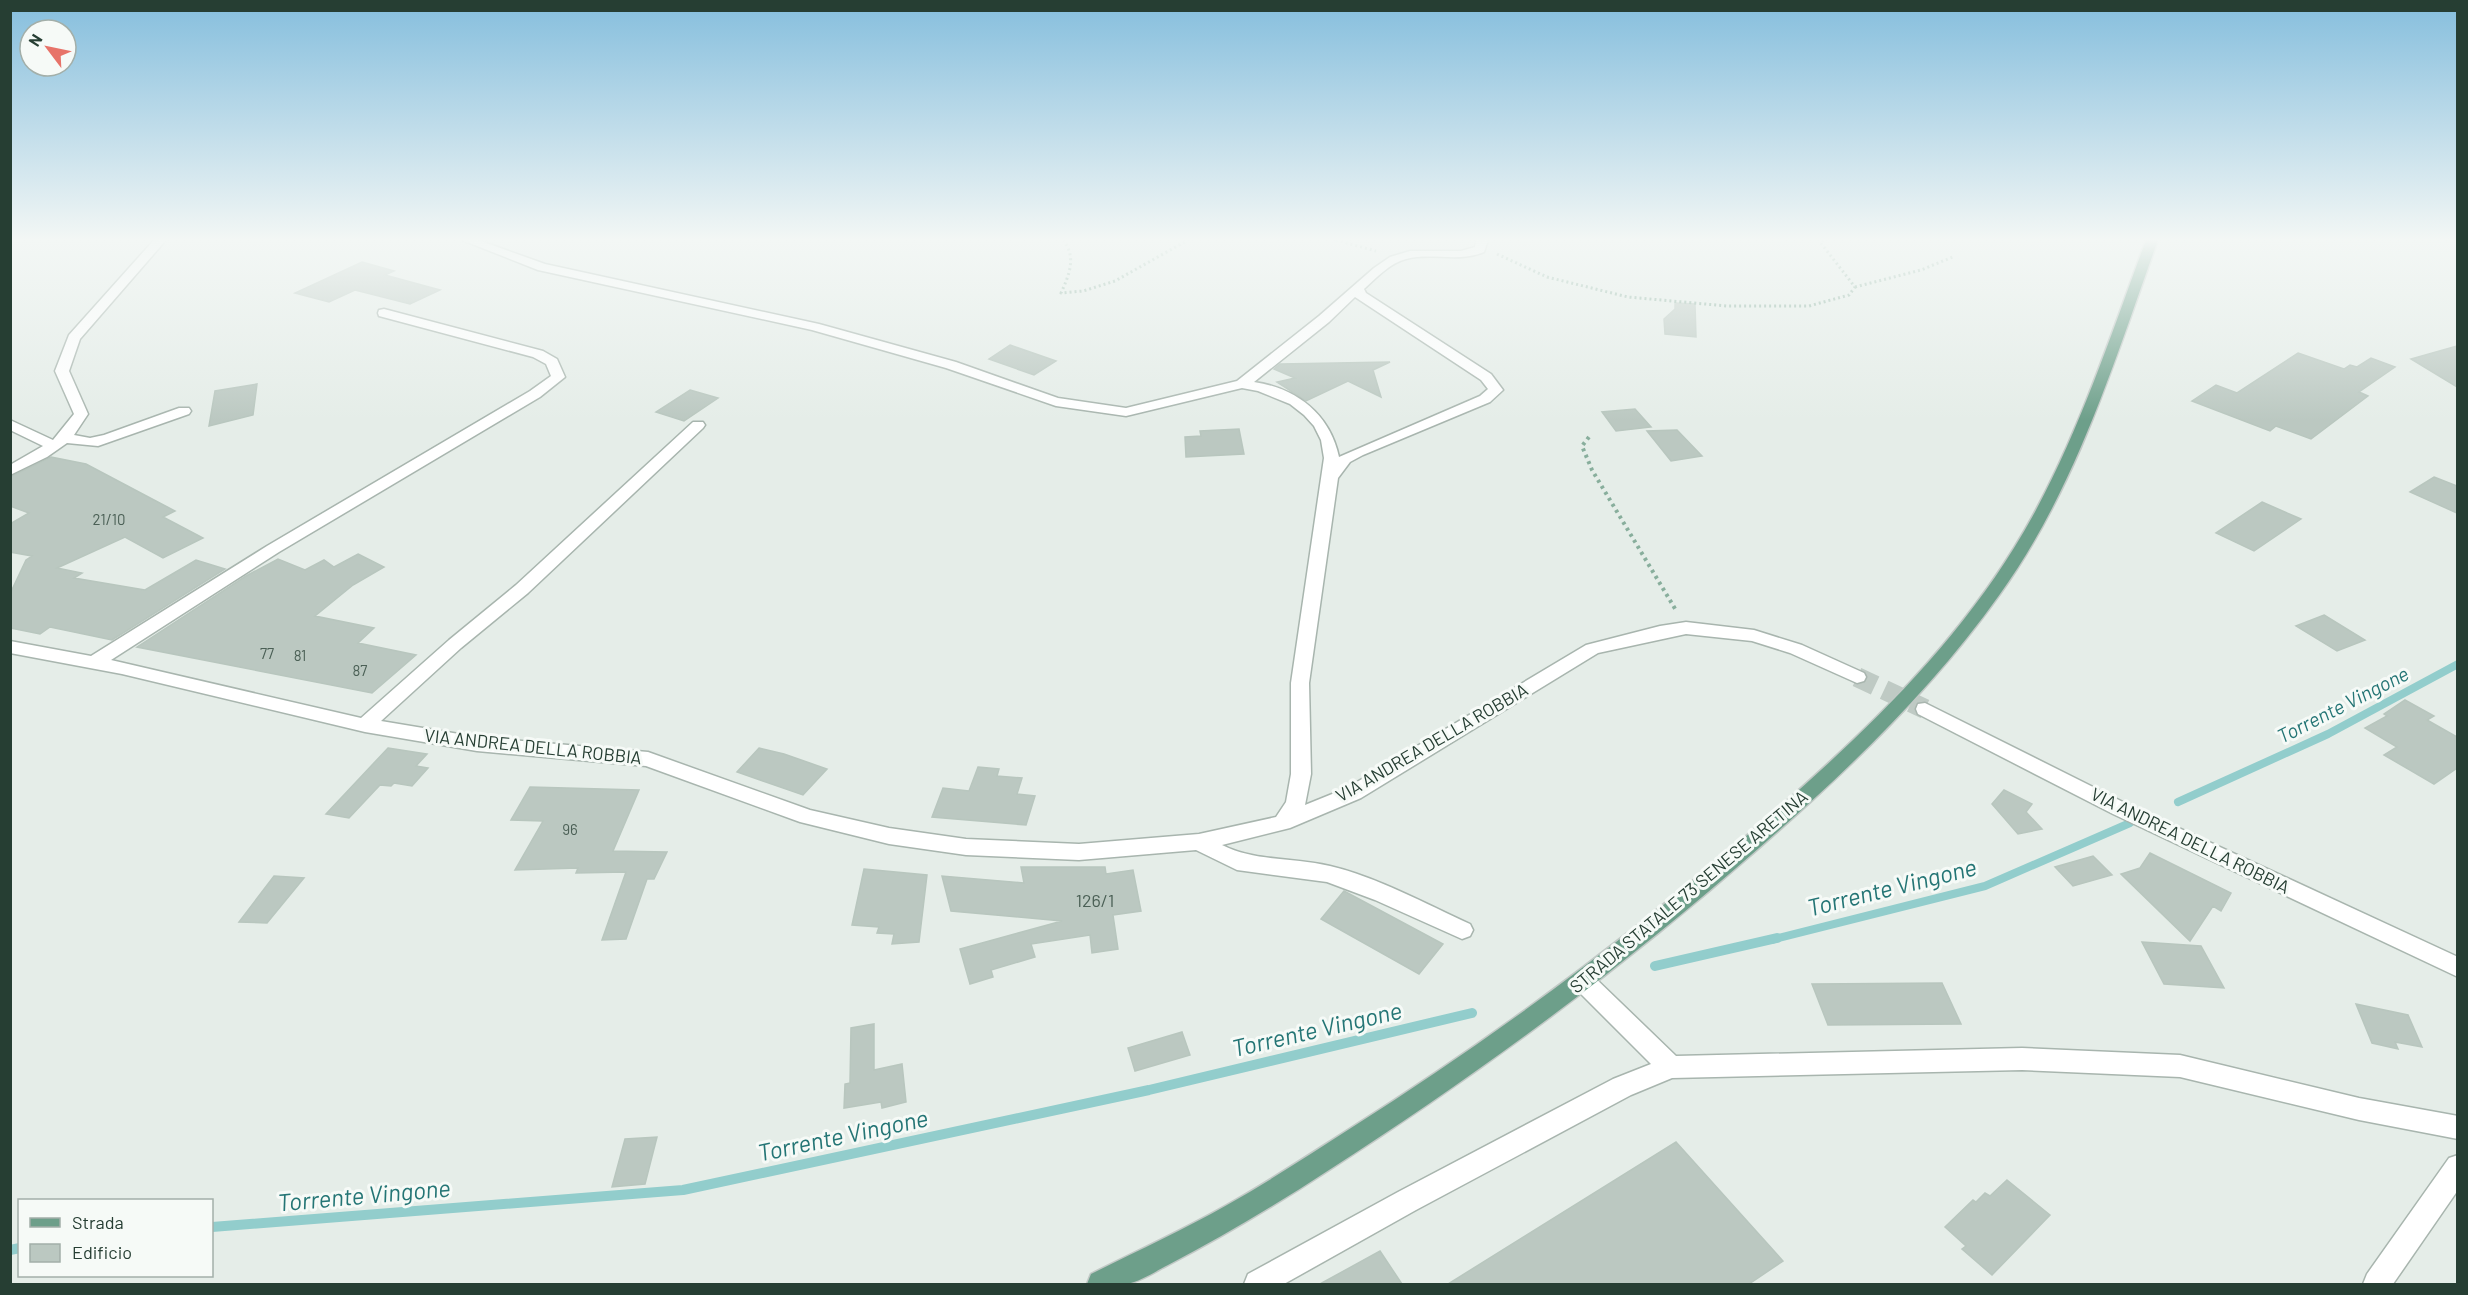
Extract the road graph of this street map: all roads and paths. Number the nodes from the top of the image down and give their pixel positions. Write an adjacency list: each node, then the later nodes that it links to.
1 (108, 300): 14 (street)
2 (693, 300): 9 (street)
3 (1344, 300): 9 (street)
4 (1368, 300): 16 (street)
5 (1666, 300): 6 (path)
6 (1829, 300)
7 (2129, 300): 27 (main road, STRADA STATALE 73 SENESE ARETINA)
8 (384, 313): 19 (street)
9 (1242, 384): 16 (street)
10 (184, 411): 14 (street)
11 (10, 424): 14 (street)
12 (698, 425): 22 (street)
13 (1589, 437): 17 (path)
14 (60, 442): 15 (street)
15 (10, 471)
16 (1330, 477): 23 (street)
17 (1686, 628): 20 (street, VIA ANDREA DELLA ROBBIA); 23 (street, VIA ANDREA DELLA ROBBIA)
18 (10, 647): 19 (street, VIA ANDREA DELLA ROBBIA)
19 (93, 663): 22 (street, VIA ANDREA DELLA ROBBIA)
20 (1857, 677)
21 (1925, 709): 26 (street, VIA ANDREA DELLA ROBBIA)
22 (365, 726): 24 (street, VIA ANDREA DELLA ROBBIA)
23 (1283, 823): 24 (street, VIA ANDREA DELLA ROBBIA)
24 (1199, 842): 25 (street)
25 (1462, 930)
26 (2457, 968)
27 (1584, 982): 28 (street); 31 (main road, STRADA STATALE 73 SENESE ARETINA)
28 (1671, 1067): 29 (street); 32 (street)
29 (2457, 1128)
30 (2457, 1167): 33 (street)
31 (1101, 1284)
32 (1258, 1284)
33 (2377, 1284)

